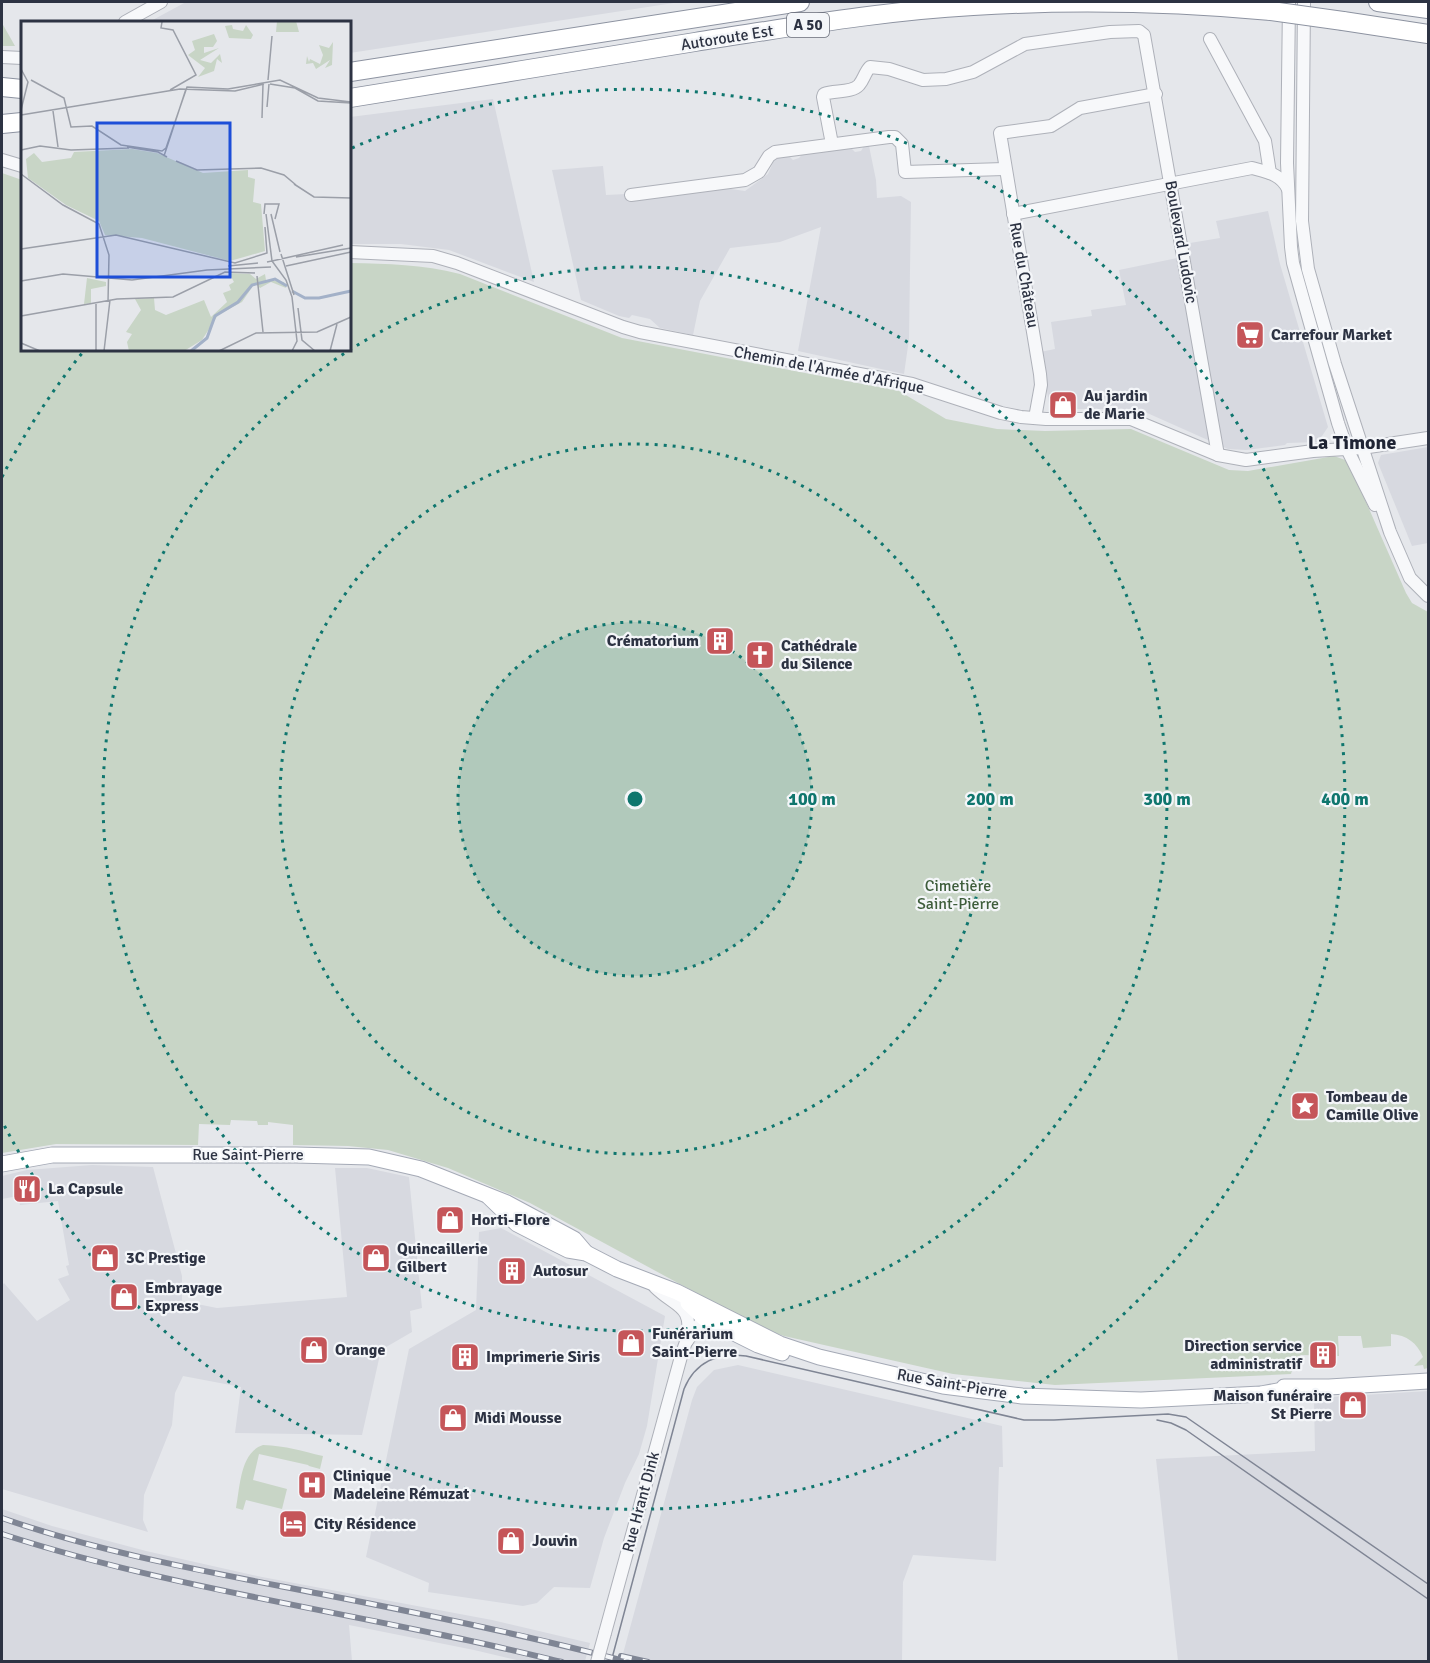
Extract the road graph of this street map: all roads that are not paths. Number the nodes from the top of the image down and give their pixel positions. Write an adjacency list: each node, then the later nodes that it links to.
1 (161, 2): 7 (street)
2 (800, 2): 12 (highway, Autoroute Est / A 50)
3 (1289, 2): 22 (street)
4 (1304, 2): 30 (street)
5 (1378, 2): 6 (highway)
6 (1428, 9)
7 (127, 21)
8 (1428, 34): 16 (highway, Autoroute Est / A 50, bridge)
9 (1210, 39): 23 (street)
10 (2, 57): 11 (street)
11 (21, 58)
12 (351, 72)
13 (2, 88): 14 (highway)
14 (21, 89)
15 (1156, 94): 21 (street, Boulevard Ludovic); 27 (street, Rue du Château); 29 (street, Boulevard Ludovic)
16 (351, 98)
17 (2, 115): 18 (highway)
18 (21, 115)
19 (21, 122): 20 (highway)
20 (2, 124)
21 (832, 144): 27 (street); 32 (street)
22 (1287, 149): 23 (street); 30 (street); 31 (street)
23 (1267, 155): 26 (street); 28 (street)
24 (2, 160): 25 (street)
25 (21, 166)
26 (1252, 168): 28 (street); 29 (street)
27 (1004, 169): 33 (street, Rue du Château)
28 (1270, 172): 31 (street)
29 (1171, 184): 33 (street); 40 (street, Boulevard Ludovic)
30 (1303, 188): 35 (street)
31 (1288, 189): 35 (street)
32 (631, 195)
33 (1013, 214): 36 (street, Rue du Château)
34 (351, 252): 36 (street, Chemin de l'Armée d'Afrique)
35 (1310, 297): 38 (street); 39 (street)
36 (1035, 418): 40 (street, Chemin de l'Armée d'Afrique)
37 (1428, 438): 38 (street, Chemin de l'Armée d'Afrique)
38 (1362, 448): 39 (street, Chemin de l'Armée d'Afrique); 41 (street)
39 (1347, 449): 40 (street, Chemin de l'Armée d'Afrique); 41 (street)
40 (1218, 455)
41 (1390, 532): 42 (street)
42 (1428, 596)
43 (2, 1164): 44 (main road, Rue Saint-Pierre)
44 (649, 1282): 45 (main road, Rue Saint-Pierre); 46 (street, Rue Hrant Dink)
45 (707, 1314): 46 (street, Rue Hrant Dink); 47 (main road, Rue Saint-Pierre)
46 (686, 1342): 48 (street, Rue Hrant Dink, bridge)
47 (1428, 1381)
48 (597, 1662)

